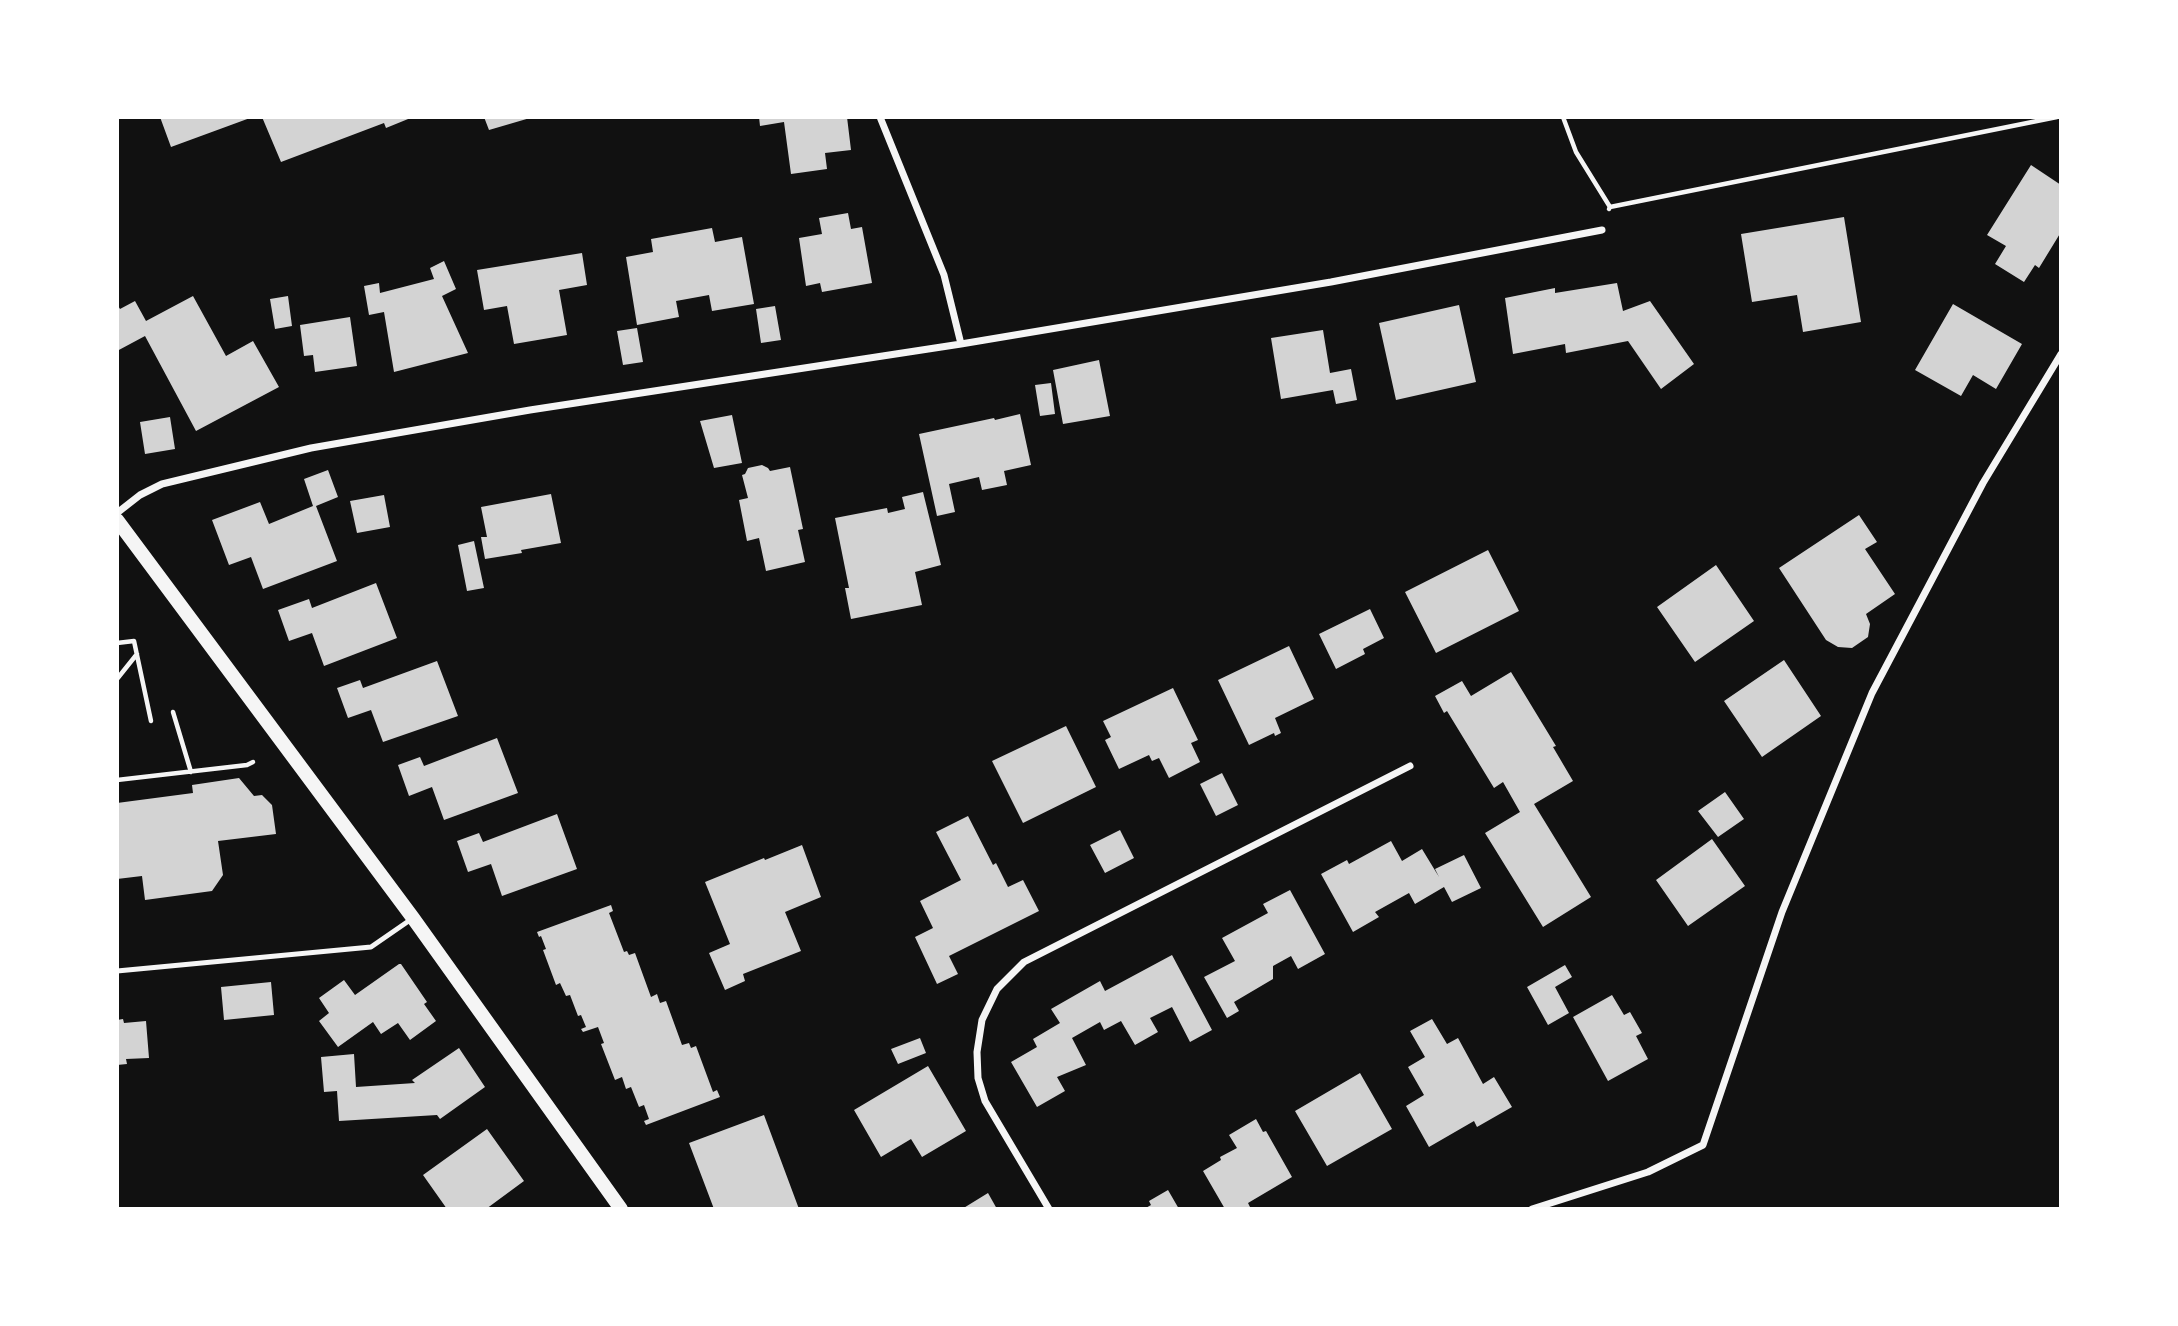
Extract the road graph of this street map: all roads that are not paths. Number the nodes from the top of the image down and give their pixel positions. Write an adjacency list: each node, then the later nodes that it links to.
1 (880, 117): 3 (street)
2 (1602, 230): 3 (street)
3 (961, 344): 5 (street)
4 (2061, 354): 12 (street)
5 (117, 513)
6 (117, 520): 8 (main road)
7 (1410, 766): 11 (street)
8 (412, 918): 9 (lane); 10 (main road)
9 (117, 971)
10 (621, 1209)
11 (1049, 1209)
12 (1532, 1209)

